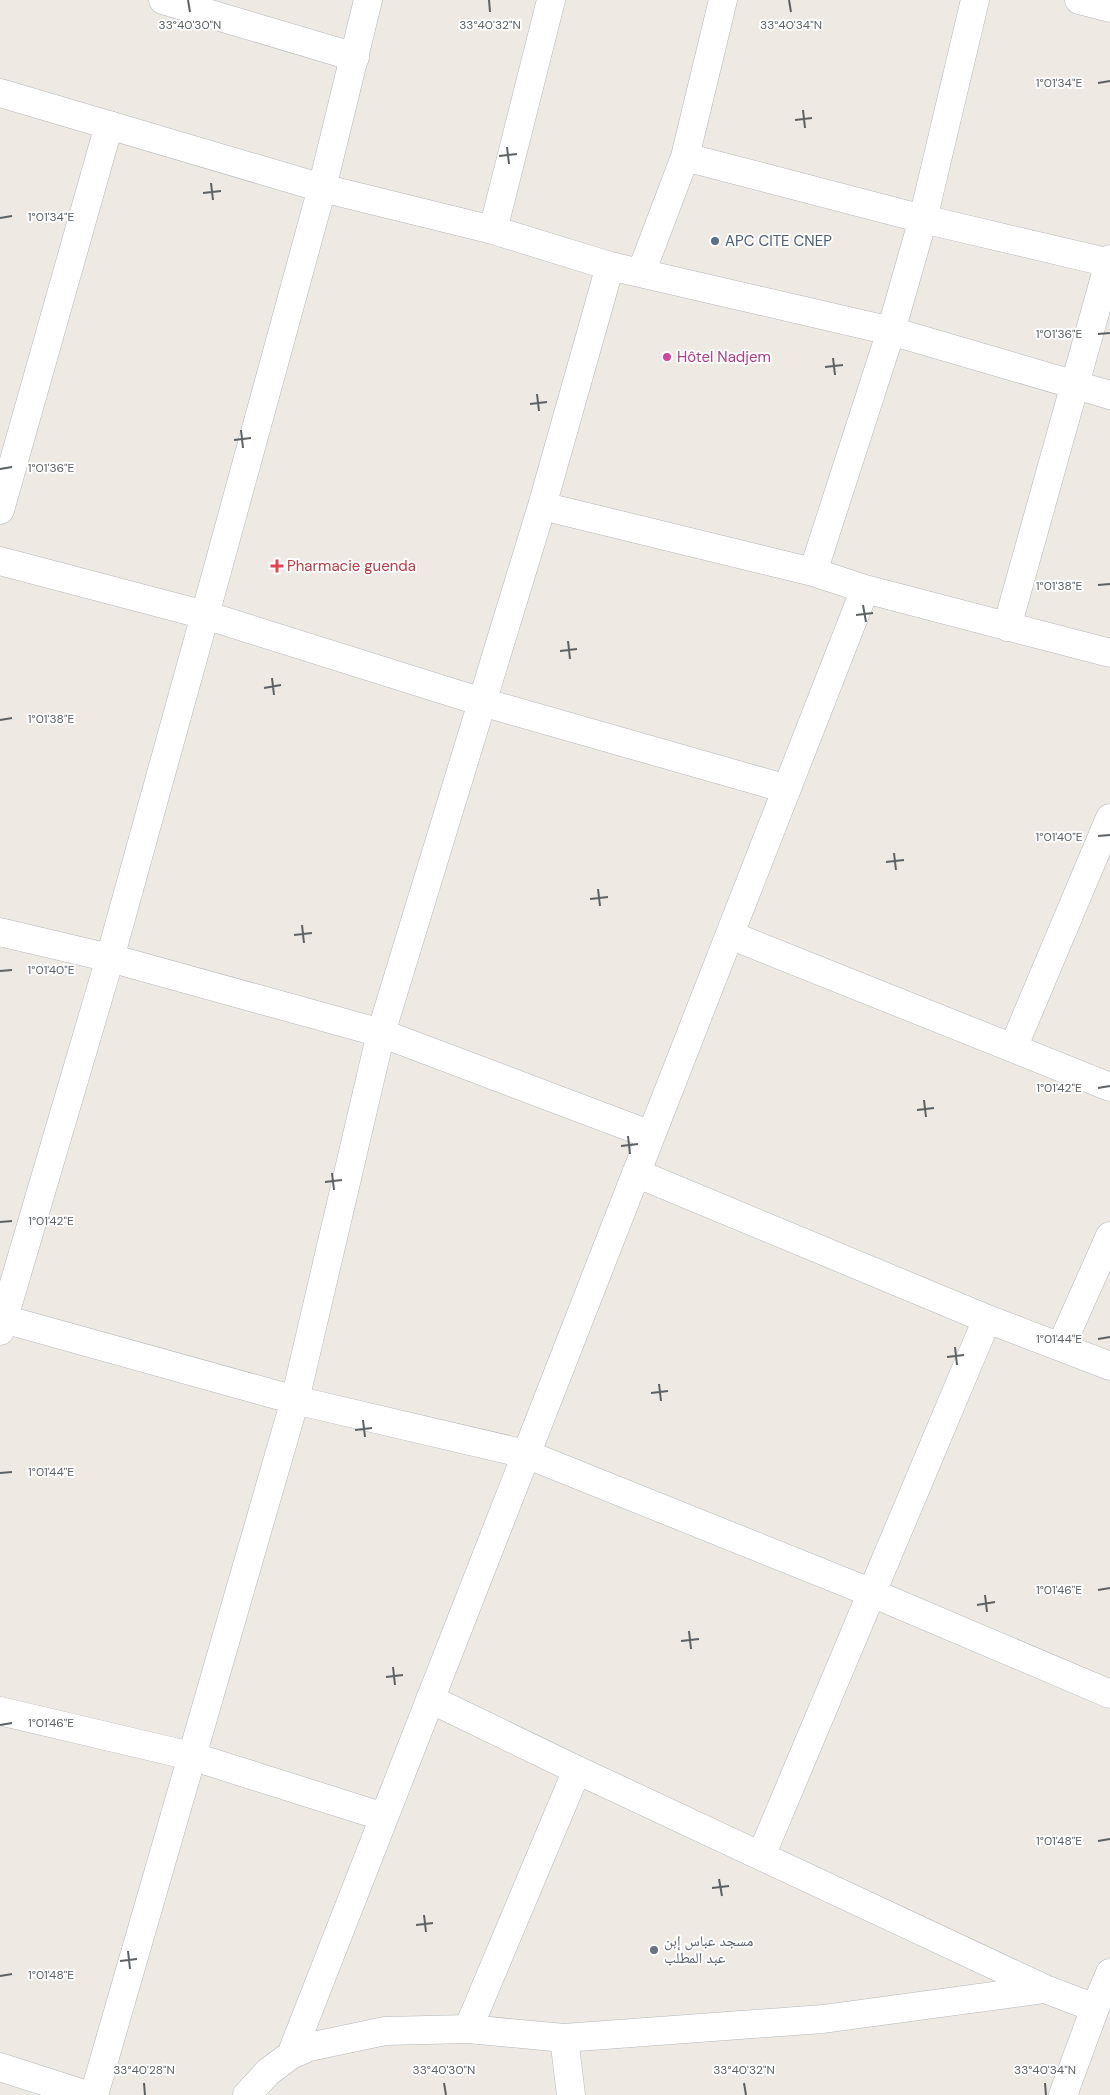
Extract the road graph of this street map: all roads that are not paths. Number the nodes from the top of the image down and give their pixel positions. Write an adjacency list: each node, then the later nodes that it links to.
1 (163, 0): 8 (street)
2 (368, 0): 8 (street)
3 (551, 0): 14 (street)
4 (722, 0): 11 (street)
5 (975, 0): 13 (street)
6 (1079, 0): 7 (street)
7 (1110, 8)
8 (355, 57): 12 (street)
9 (0, 93): 10 (street)
10 (109, 125): 12 (street); 22 (street)
11 (685, 157): 13 (street); 17 (street)
12 (322, 188): 14 (street); 26 (street)
13 (923, 219): 15 (street); 18 (street)
14 (493, 230): 16 (street)
15 (1110, 262): 19 (street)
16 (610, 266): 17 (street); 21 (street)
17 (641, 273): 18 (street)
18 (891, 331): 19 (street); 24 (street)
19 (1076, 385): 20 (street); 27 (street)
20 (1110, 395)
21 (542, 506): 24 (street); 29 (street)
22 (0, 510)
23 (0, 561): 26 (street)
24 (813, 572): 25 (street)
25 (865, 589): 27 (street); 30 (street)
26 (206, 615): 29 (street); 34 (street)
27 (1007, 627): 28 (street)
28 (1110, 653)
29 (482, 702): 30 (street); 35 (street)
30 (787, 789): 33 (street)
31 (1110, 818): 36 (street)
32 (0, 932): 34 (street)
33 (730, 935): 36 (street); 38 (street)
34 (110, 958): 35 (street); 42 (street)
35 (381, 1033): 38 (street); 45 (street)
36 (1013, 1048): 37 (street)
37 (1110, 1087)
38 (651, 1135): 39 (street)
39 (636, 1173): 41 (street); 46 (street)
40 (1110, 1236): 43 (street)
41 (987, 1319): 43 (street); 47 (street)
42 (1, 1323): 45 (street)
43 (1062, 1346): 44 (street)
44 (1110, 1366)
45 (295, 1400): 46 (street); 51 (street)
46 (526, 1454): 47 (street); 49 (street)
47 (872, 1593): 48 (street); 54 (street)
48 (1110, 1694)
49 (430, 1699): 52 (street); 53 (street)
50 (0, 1711): 51 (street)
51 (191, 1756): 53 (street); 63 (street)
52 (577, 1770): 54 (street); 58 (street)
53 (384, 1817): 60 (street)
54 (761, 1856): 56 (street)
55 (1110, 1973): 57 (street)
56 (1045, 1989): 57 (street); 59 (street)
57 (1095, 2008): 66 (street)
58 (468, 2029): 59 (street); 60 (street)
59 (564, 2038): 65 (street)
60 (291, 2055): 64 (street)
61 (0, 2067): 62 (street)
62 (87, 2095)
63 (94, 2095)
64 (247, 2095)
65 (571, 2095)
66 (1063, 2095)

